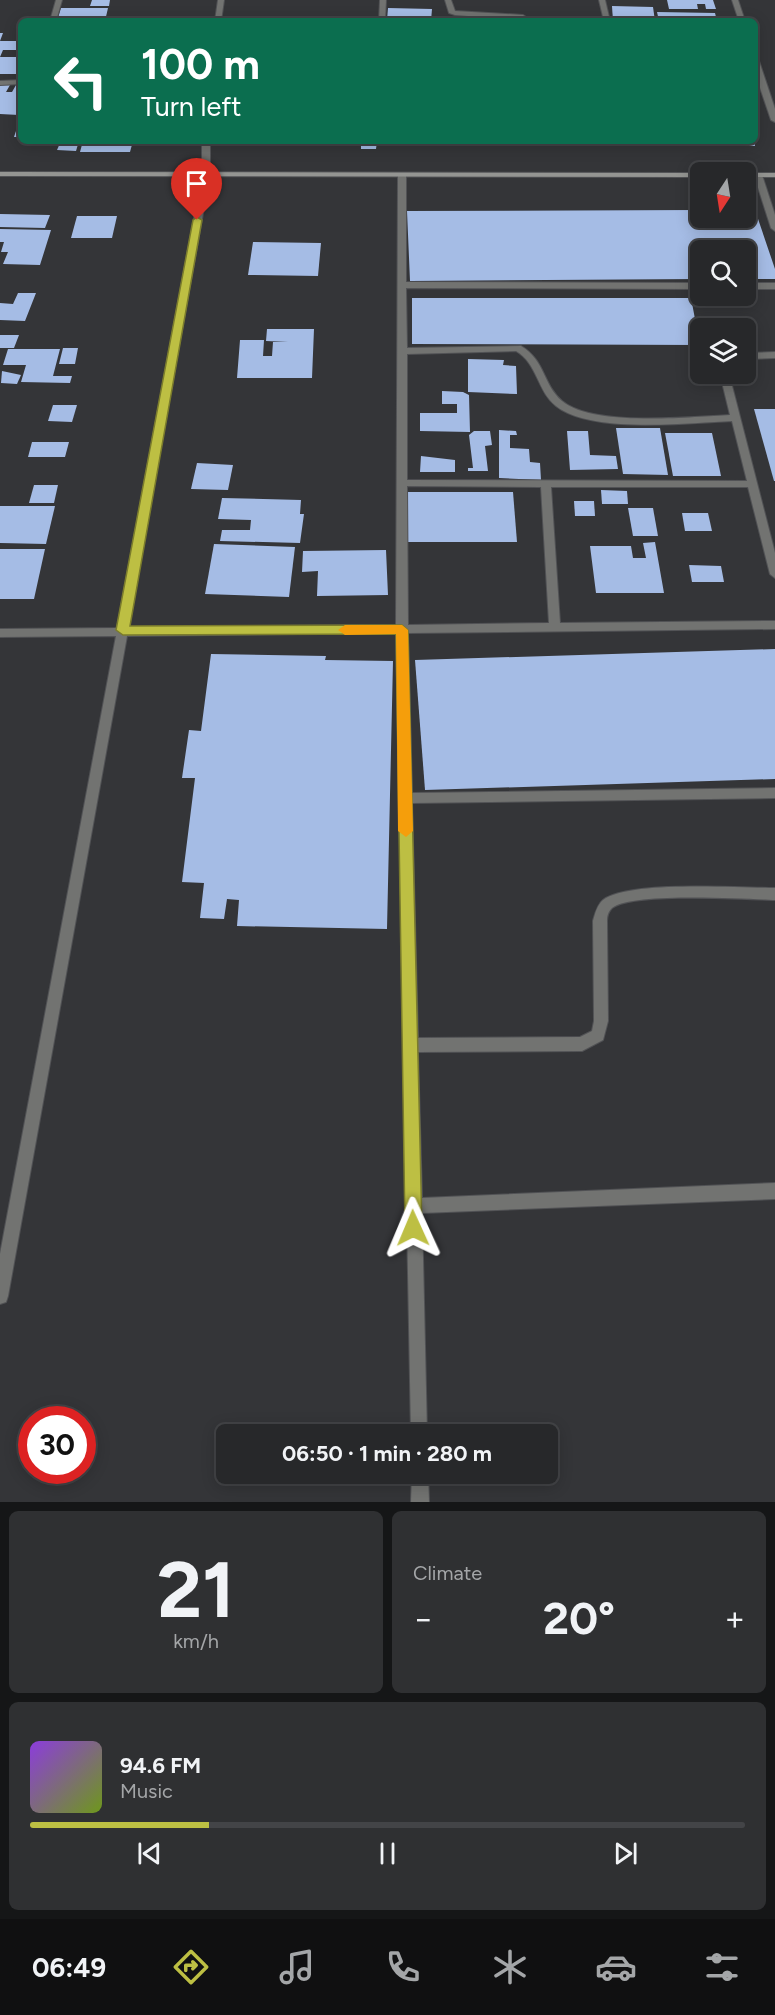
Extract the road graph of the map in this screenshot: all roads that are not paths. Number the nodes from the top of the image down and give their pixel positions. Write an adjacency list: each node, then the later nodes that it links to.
1 (59, 0): 7 (street)
2 (221, 0): 8 (street)
3 (383, 0): 9 (street)
4 (448, 0): 10 (street)
5 (602, 0): 11 (street)
6 (735, 0): 12 (street)
7 (54, 18)
8 (218, 18)
9 (382, 18)
10 (525, 18)
11 (606, 18)
12 (741, 18)
13 (761, 78): 16 (street)
14 (0, 82): 15 (street)
15 (18, 82)
16 (775, 120)
17 (206, 144): 19 (street)
18 (0, 174): 19 (main road)
19 (206, 175): 20 (main road); 40 (street)
20 (402, 175): 21 (main road); 25 (street)
21 (690, 175)
22 (758, 175): 23 (main road); 24 (street)
23 (775, 175)
24 (775, 228)
25 (402, 285): 26 (street); 29 (street)
26 (690, 286)
27 (756, 286): 28 (street)
28 (775, 286)
29 (402, 351): 33 (street); 34 (street)
30 (775, 355): 31 (street)
31 (756, 356)
32 (728, 384): 33 (street)
33 (736, 418): 36 (street)
34 (402, 483): 35 (street); 41 (street)
35 (546, 484): 36 (street); 39 (street)
36 (752, 484): 37 (street)
37 (775, 574)
38 (775, 624): 39 (street)
39 (555, 628): 41 (street)
40 (123, 630): 41 (street); 42 (street); 49 (street)
41 (402, 630): 44 (street)
42 (0, 633)
43 (775, 793): 44 (street)
44 (405, 798): 46 (street)
45 (775, 894): 46 (street)
46 (410, 1045): 48 (street)
47 (775, 1191): 48 (street)
48 (413, 1206): 50 (street)
49 (0, 1296)
50 (419, 1424)
51 (420, 1484): 52 (street)
52 (420, 1502)

